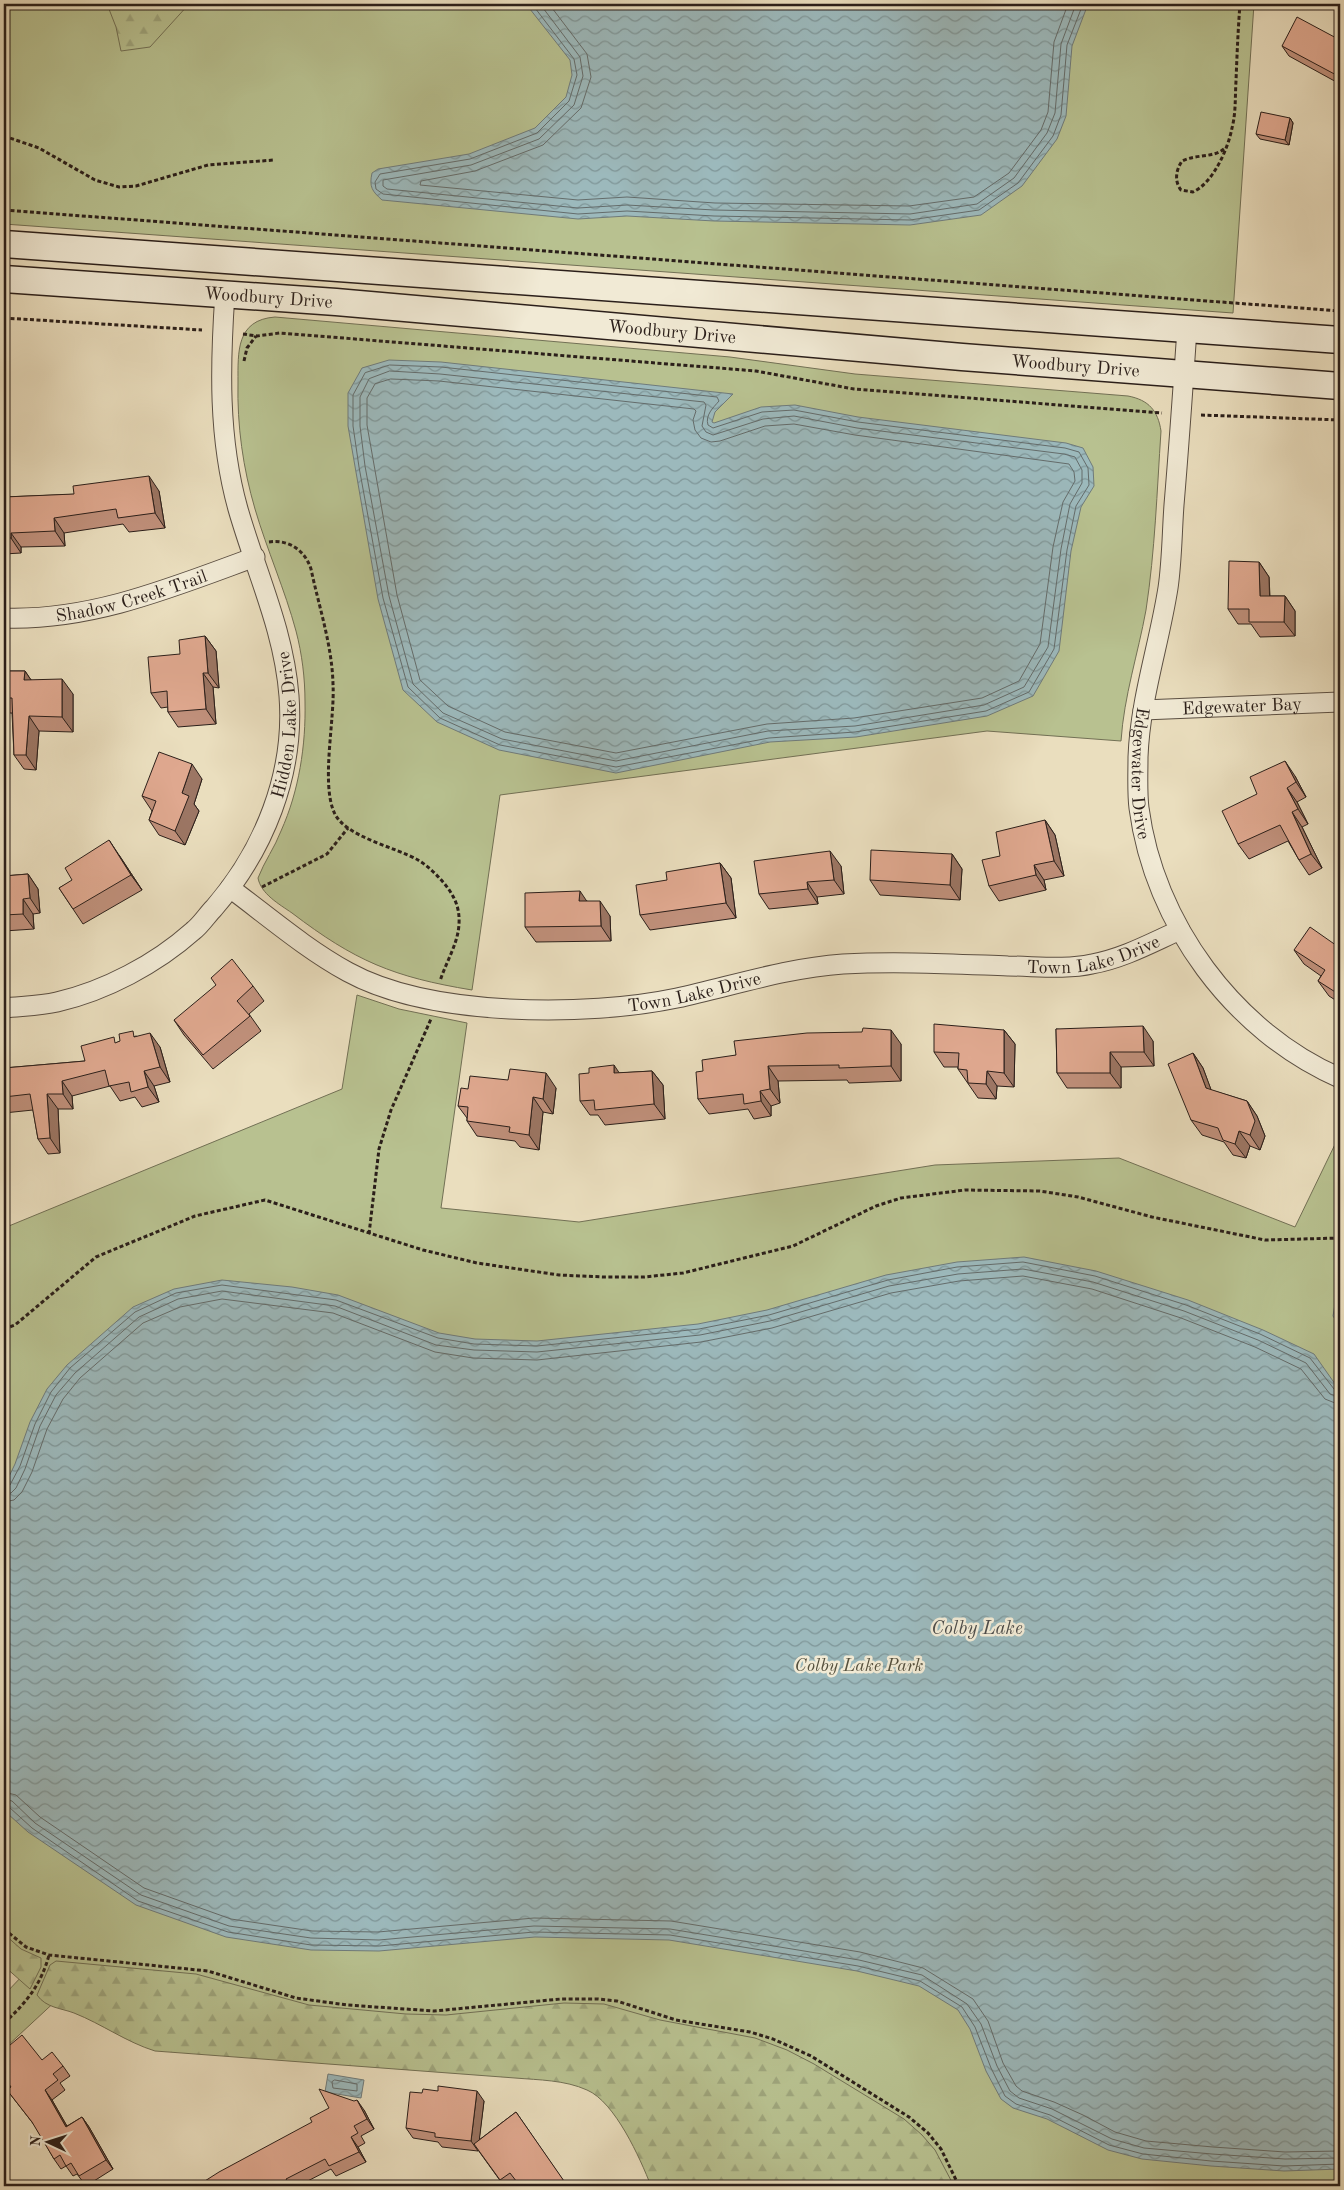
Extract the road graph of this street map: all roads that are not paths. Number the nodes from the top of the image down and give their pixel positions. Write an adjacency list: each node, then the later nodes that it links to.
1 (4, 244): 4 (main road, Woodbury Drive)
2 (4, 279): 3 (main road, Woodbury Drive)
3 (224, 293): 6 (main road, Woodbury Drive); 8 (street, Hidden Lake Drive)
4 (1187, 329): 5 (main road, Woodbury Drive); 6 (street, Edgewater Drive)
5 (1340, 340)
6 (1184, 375): 7 (main road, Woodbury Drive); 11 (street, Edgewater Drive)
7 (1340, 386)
8 (253, 552): 9 (street, Shadow Creek Trail); 12 (street, Hidden Lake Drive)
9 (4, 618)
10 (1340, 702): 11 (street, Edgewater Bay)
11 (1143, 710): 13 (street, Edgewater Drive)
12 (230, 888): 13 (street, Town Lake Drive); 14 (street, Hidden Lake Drive)
13 (1180, 930): 15 (street, Edgewater Drive)
14 (4, 1008)
15 (1340, 1078)

